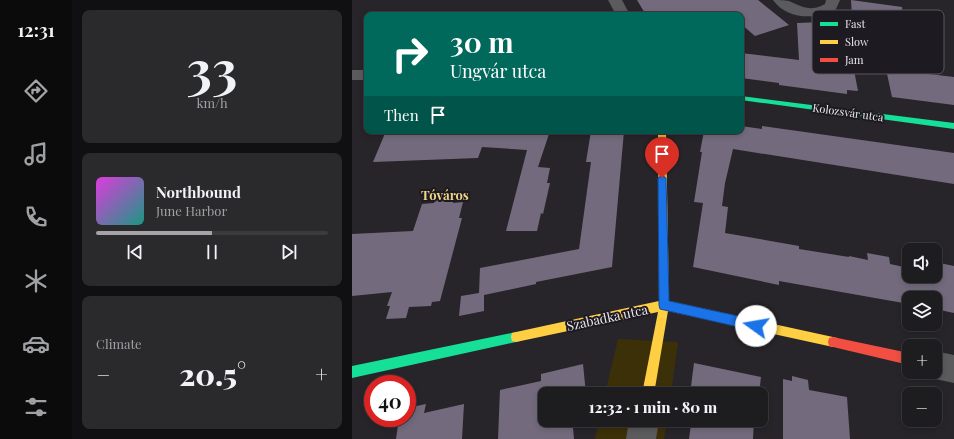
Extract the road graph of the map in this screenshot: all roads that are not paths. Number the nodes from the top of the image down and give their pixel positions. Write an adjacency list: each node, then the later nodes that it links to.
1 (615, 0): 5 (street)
2 (780, 0): 6 (street)
3 (833, 0): 4 (street)
4 (826, 10)
5 (621, 12)
6 (812, 12)
7 (352, 74): 8 (street)
8 (364, 75)
9 (744, 98): 10 (street, Kolozsvár utca)
10 (954, 126)
11 (662, 134): 12 (street)
12 (664, 305): 13 (street, Szabadka utca); 16 (street, Szabadka utca); 17 (street)
13 (902, 357)
14 (942, 366): 15 (street)
15 (954, 369)
16 (352, 372)
17 (649, 387)
18 (643, 427): 19 (street)
19 (641, 439)

